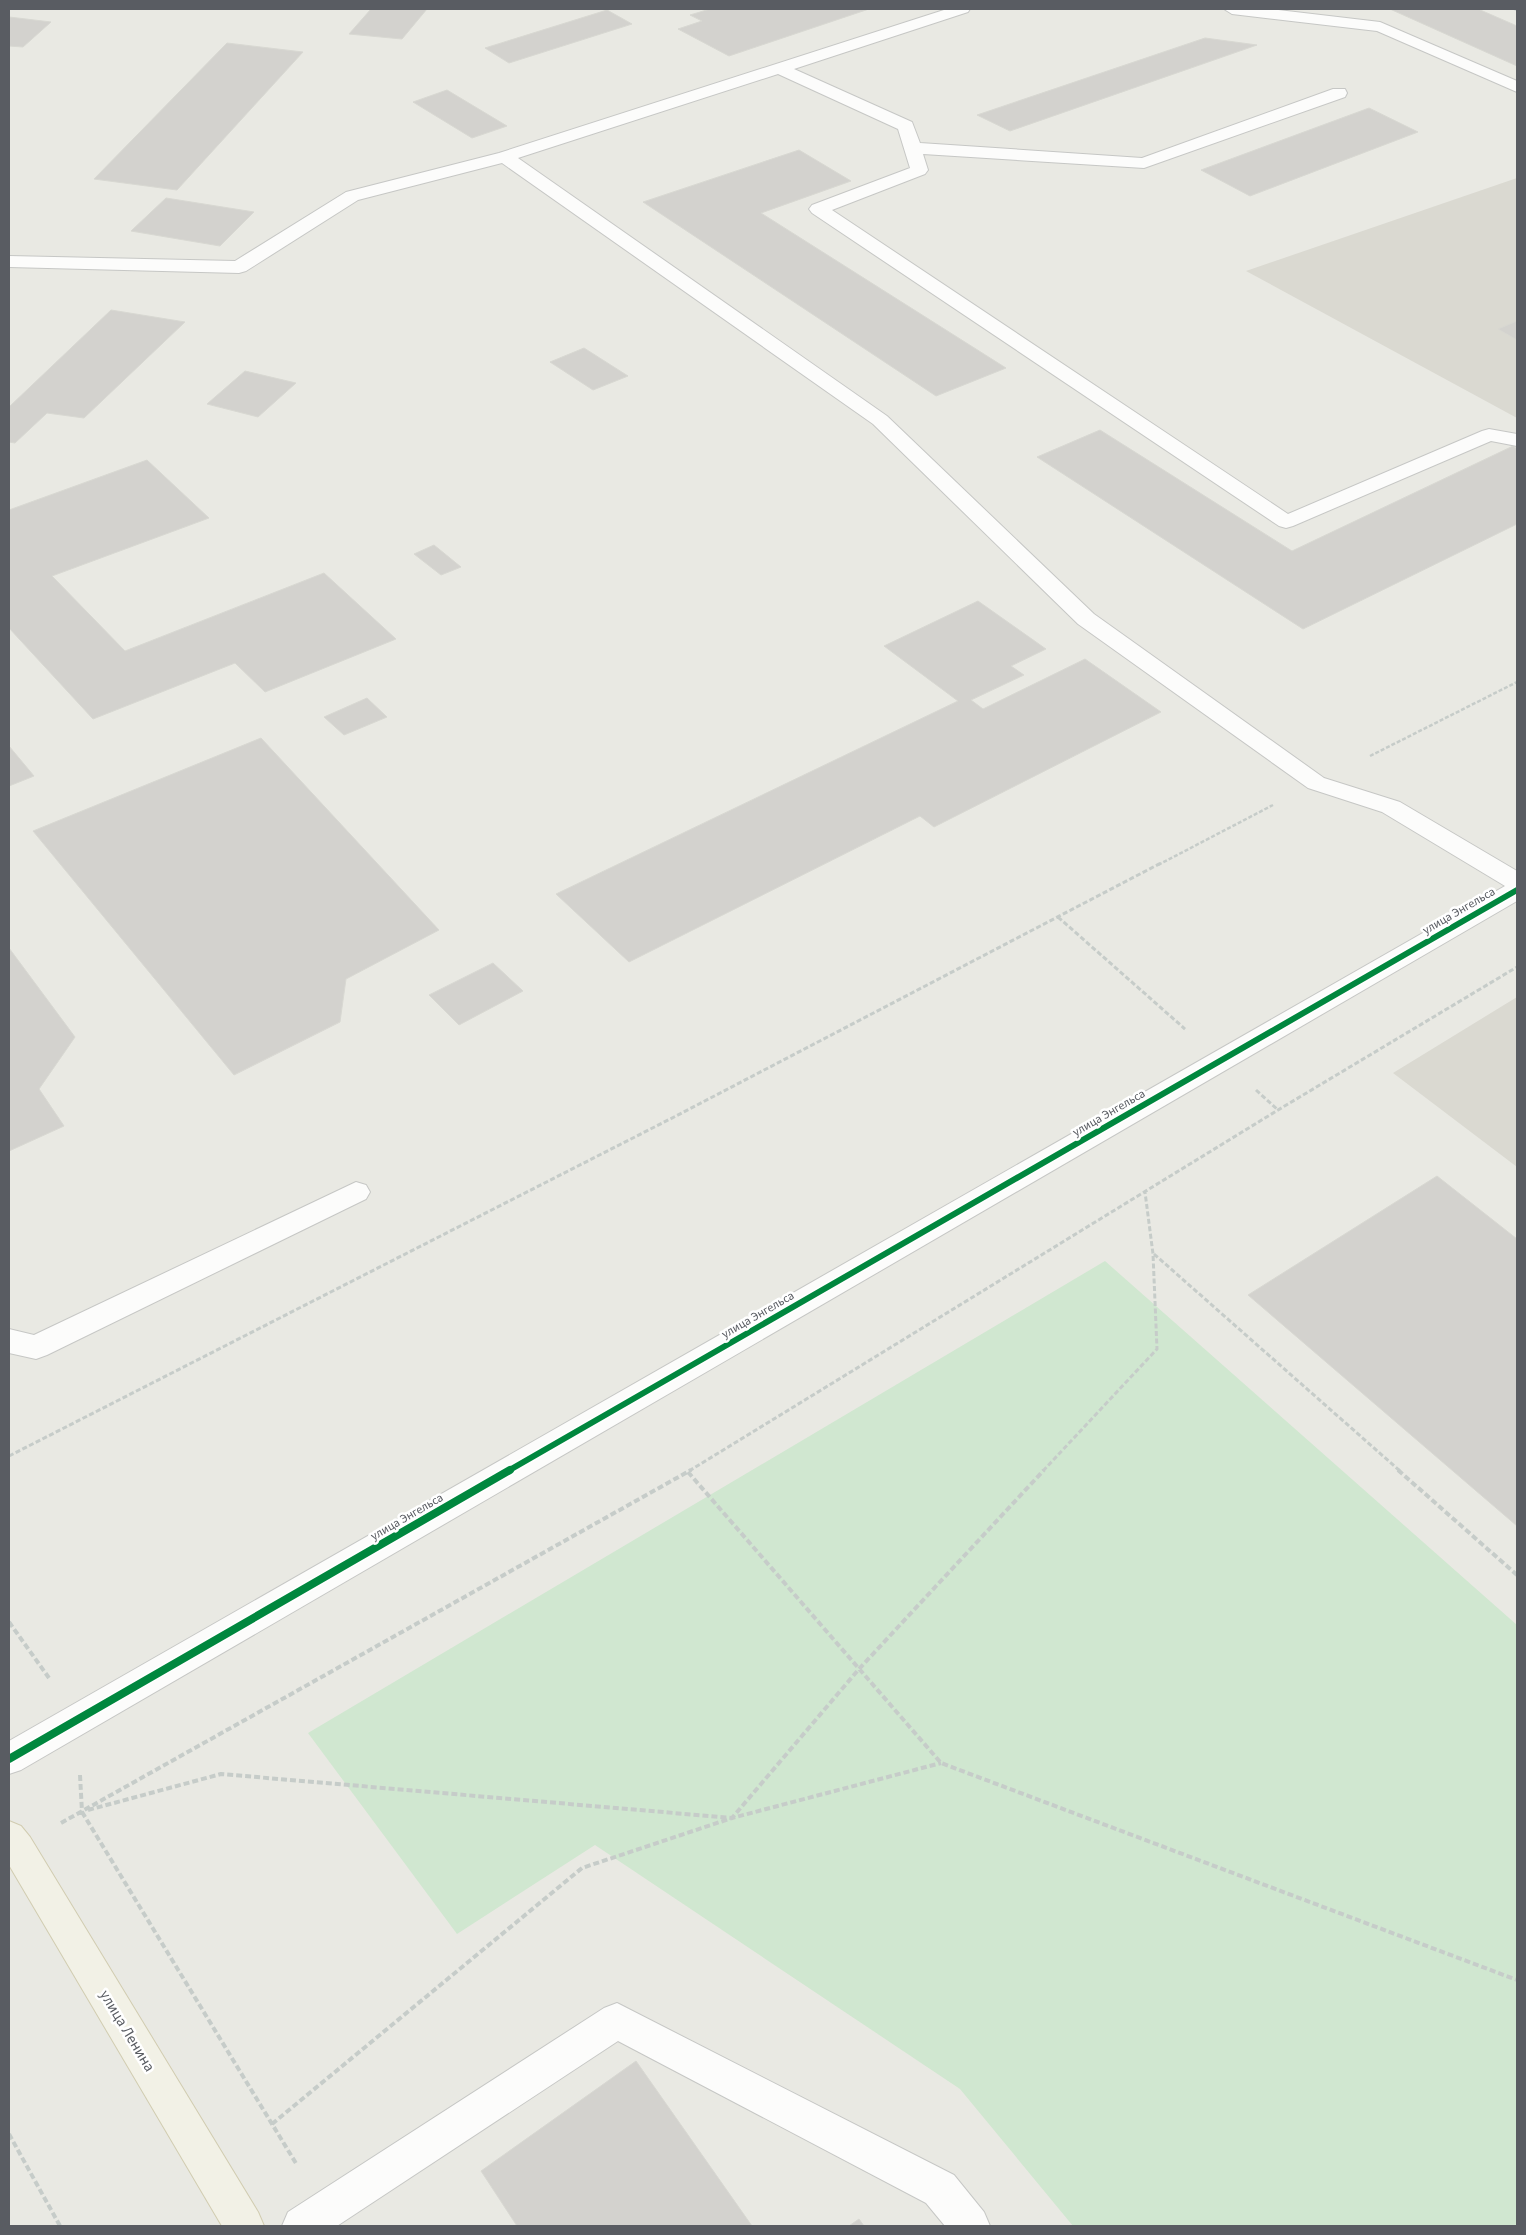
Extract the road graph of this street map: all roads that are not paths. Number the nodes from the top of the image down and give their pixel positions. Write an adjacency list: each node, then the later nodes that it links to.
1 (962, 9): 3 (street)
2 (1232, 9): 4 (street)
3 (779, 68): 6 (street); 7 (street)
4 (1517, 87)
5 (1340, 93): 6 (street)
6 (912, 148): 9 (street)
7 (505, 157): 8 (street); 10 (street)
8 (9, 262)
9 (1517, 440)
10 (1517, 882)
11 (1517, 890): 14 (street, улица Энгельса)
12 (356, 1192): 13 (street)
13 (9, 1341)
14 (9, 1759)
15 (13, 1843): 17 (main road, улица Ленина)
16 (313, 2219): 18 (street)
17 (244, 2226)
18 (970, 2226)

